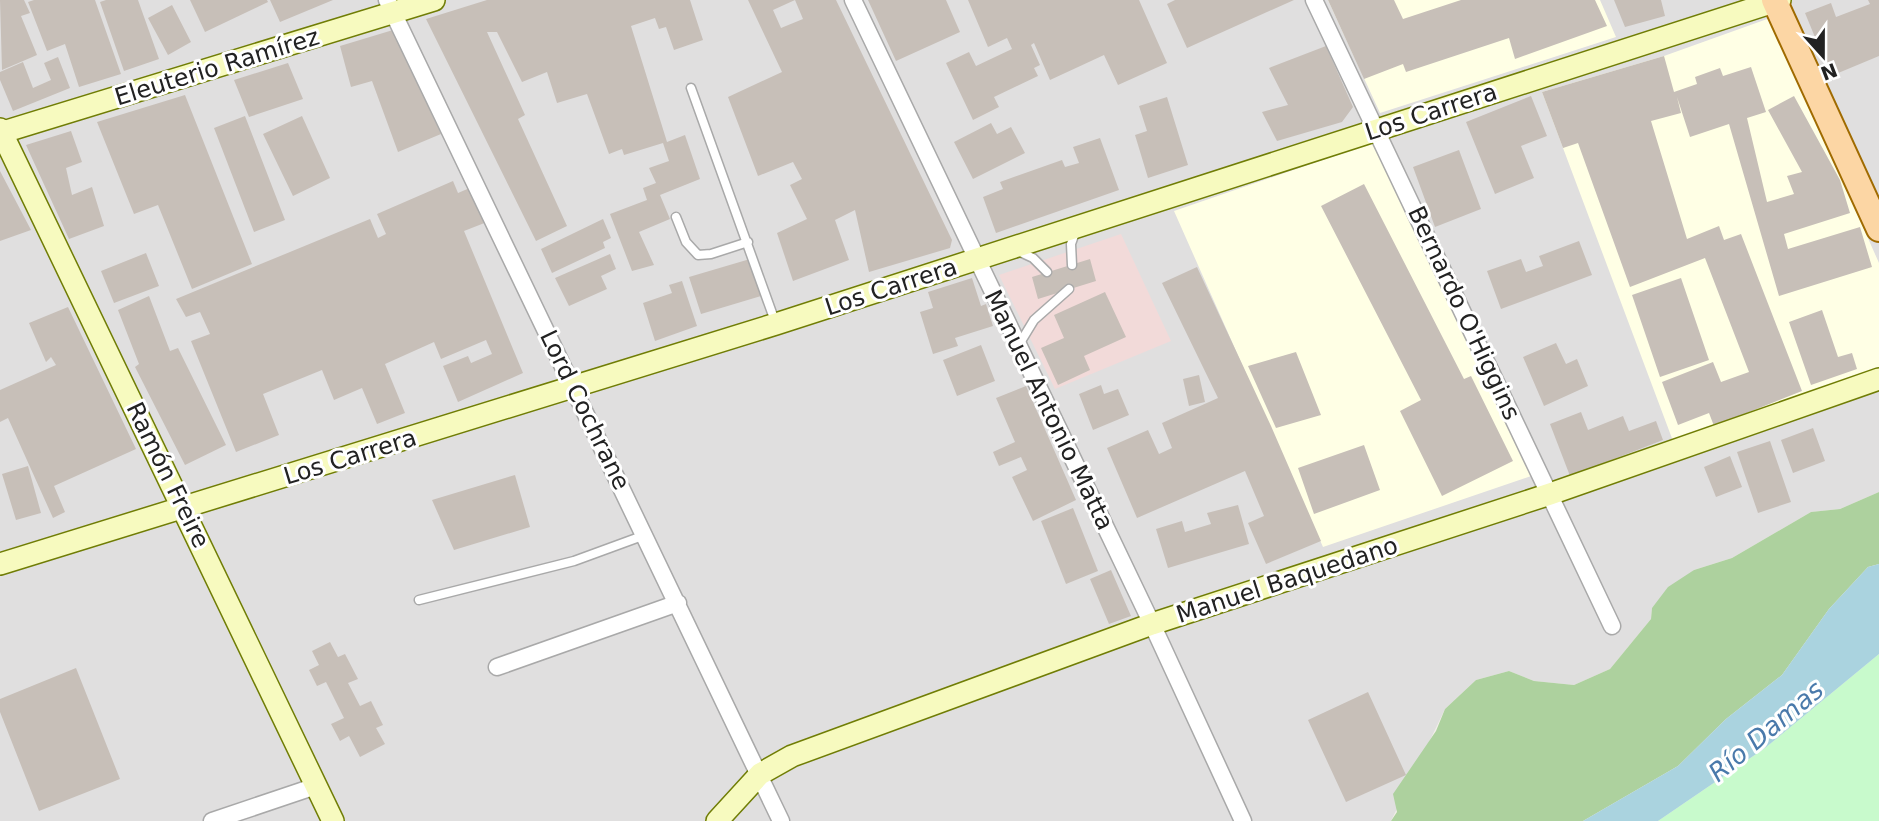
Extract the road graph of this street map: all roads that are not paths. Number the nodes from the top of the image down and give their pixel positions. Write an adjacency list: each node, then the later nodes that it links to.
1 (434, 0): 5 (main road, Eleuterio Ramírez)
2 (853, 0): 14 (street, Manuel Antonio Matta)
3 (1314, 0): 7 (street, Bernardo O'Higgins)
4 (1776, 0): 7 (main road, Los Carrera); 11 (main road)
5 (390, 6): 8 (main road, Eleuterio Ramírez); 21 (street, Lord Cochrane)
6 (691, 88): 12 (lane)
7 (1376, 130): 10 (main road, Los Carrera); 22 (street, Bernardo O'Higgins)
8 (1, 132): 23 (main road, Ramón Freire)
9 (676, 217): 12 (lane)
10 (1078, 227): 13 (main road, Los Carrera); 15 (lane)
11 (1879, 229)
12 (748, 242): 18 (lane)
13 (1012, 248): 14 (main road, Los Carrera); 16 (lane)
14 (977, 260): 18 (main road, Los Carrera); 19 (street, Manuel Antonio Matta)
15 (1072, 265)
16 (1047, 272)
17 (1069, 289): 19 (lane)
18 (776, 324): 21 (main road, Los Carrera)
19 (1019, 346): 28 (street, Manuel Antonio Matta)
20 (1879, 379): 22 (main road, Manuel Baquedano)
21 (574, 388): 23 (main road, Los Carrera); 24 (street, Lord Cochrane)
22 (1550, 494): 28 (main road, Manuel Baquedano); 29 (street, Bernardo O'Higgins)
23 (184, 508): 25 (main road, Los Carrera); 32 (main road, Ramón Freire)
24 (645, 535): 26 (lane); 27 (street, Lord Cochrane)
25 (0, 564)
26 (419, 600)
27 (678, 603): 30 (street); 31 (street, Lord Cochrane)
28 (1152, 624): 31 (main road, Manuel Baquedano); 37 (street, Manuel Antonio Matta)
29 (1612, 626)
30 (497, 667)
31 (760, 774): 35 (main road, Manuel Baquedano); 36 (street, Lord Cochrane)
32 (316, 786): 33 (street); 34 (main road, Ramón Freire)
33 (212, 821)
34 (333, 821)
35 (717, 821)
36 (781, 821)
37 (1243, 821)

